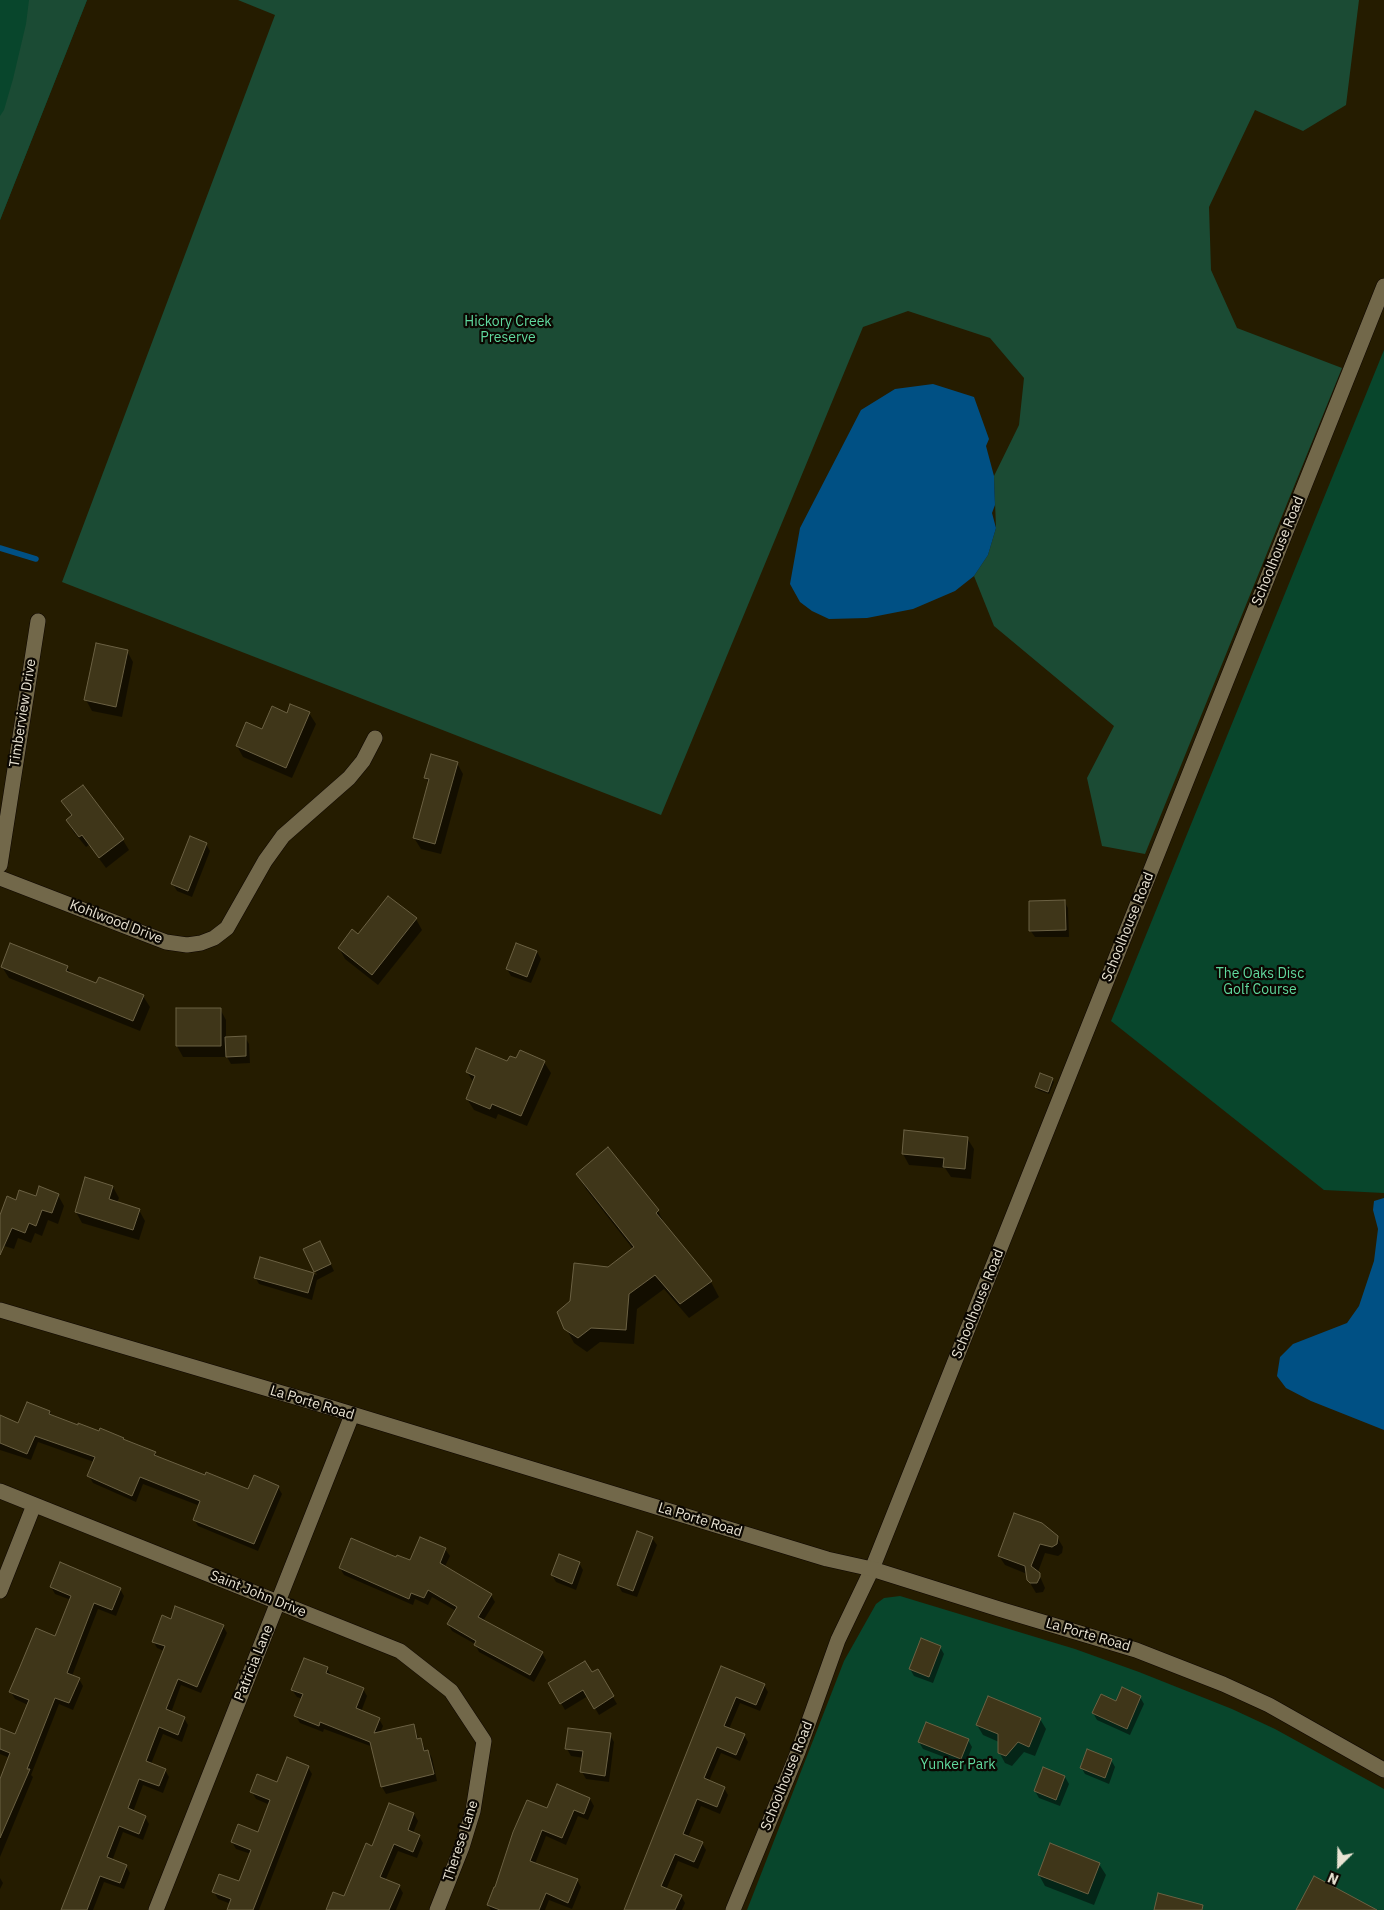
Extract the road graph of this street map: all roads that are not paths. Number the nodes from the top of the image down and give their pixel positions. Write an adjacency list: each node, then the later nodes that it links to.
1 (1384, 286): 10 (street, Schoolhouse Road)
2 (38, 621): 4 (street, Timberview Drive)
3 (375, 738): 5 (street, Kohlwood Drive)
4 (0, 865)
5 (0, 878)
6 (0, 1310): 7 (street, La Porte Road)
7 (352, 1415): 10 (street, La Porte Road); 12 (street, Patricia Lane)
8 (0, 1491): 9 (street, Saint John Drive)
9 (34, 1505): 11 (street); 12 (street, Saint John Drive)
10 (872, 1569): 14 (street, La Porte Road); 17 (street, Schoolhouse Road)
11 (0, 1591)
12 (278, 1602): 13 (street, Saint John Drive); 15 (street, Patricia Lane)
13 (484, 1741): 16 (street, Therese Lane)
14 (1384, 1770)
15 (156, 1910)
16 (437, 1910)
17 (733, 1910)

